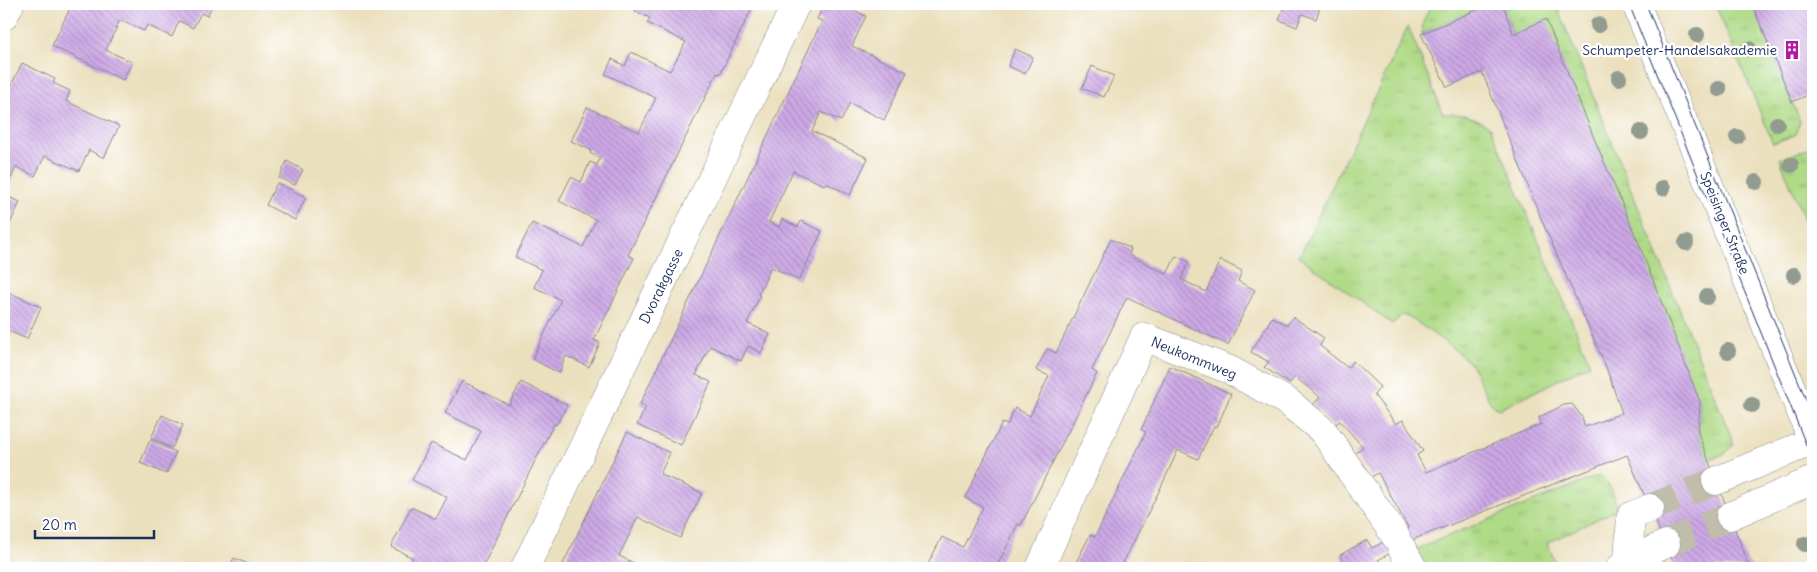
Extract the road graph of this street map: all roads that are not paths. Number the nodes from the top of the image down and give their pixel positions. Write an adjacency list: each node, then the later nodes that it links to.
1 (10, 4): 4 (street)
2 (796, 4): 13 (street, Dvorakgasse)
3 (1636, 4): 5 (street, Speisinger Straße)
4 (4, 16)
5 (1813, 442): 7 (street)
6 (1813, 480): 9 (street)
7 (1716, 481)
8 (1650, 508): 12 (street)
9 (1730, 516)
10 (1666, 544): 12 (street)
11 (1403, 551): 14 (street, Neukommweg)
12 (1624, 565)
13 (525, 568)
14 (1040, 568)

